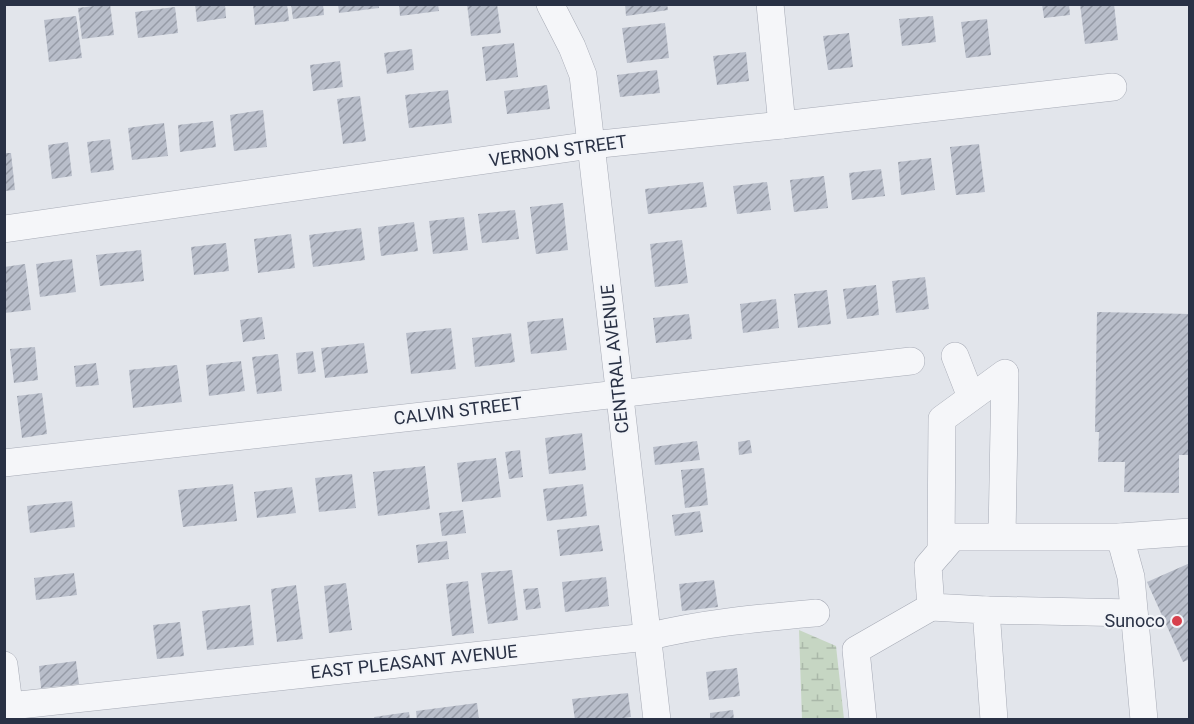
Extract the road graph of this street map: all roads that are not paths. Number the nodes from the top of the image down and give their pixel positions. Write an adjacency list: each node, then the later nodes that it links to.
1 (550, 4): 5 (street, CENTRAL AVENUE)
2 (770, 4): 4 (street)
3 (1113, 87): 4 (street, VERNON STREET)
4 (782, 125): 5 (street, VERNON STREET)
5 (591, 145): 6 (street, VERNON STREET); 9 (street, CENTRAL AVENUE)
6 (4, 229)
7 (955, 356): 10 (street)
8 (911, 361): 9 (street, CALVIN STREET)
9 (619, 392): 11 (street, CALVIN STREET); 20 (street, CENTRAL AVENUE)
10 (972, 397): 13 (street); 15 (street)
11 (4, 463)
12 (1190, 532): 14 (street)
13 (1002, 536): 14 (street); 15 (street)
14 (1120, 537): 19 (street)
15 (941, 551): 16 (street)
16 (931, 607): 17 (street); 24 (street)
17 (986, 610): 19 (street); 25 (street)
18 (816, 613): 20 (street, EAST PLEASANT AVENUE)
19 (1134, 613): 26 (street)
20 (647, 637): 22 (street, EAST PLEASANT AVENUE); 23 (street, CENTRAL AVENUE)
21 (4, 665): 22 (street)
22 (11, 713)
23 (657, 720)
24 (863, 720)
25 (994, 720)
26 (1144, 720)

